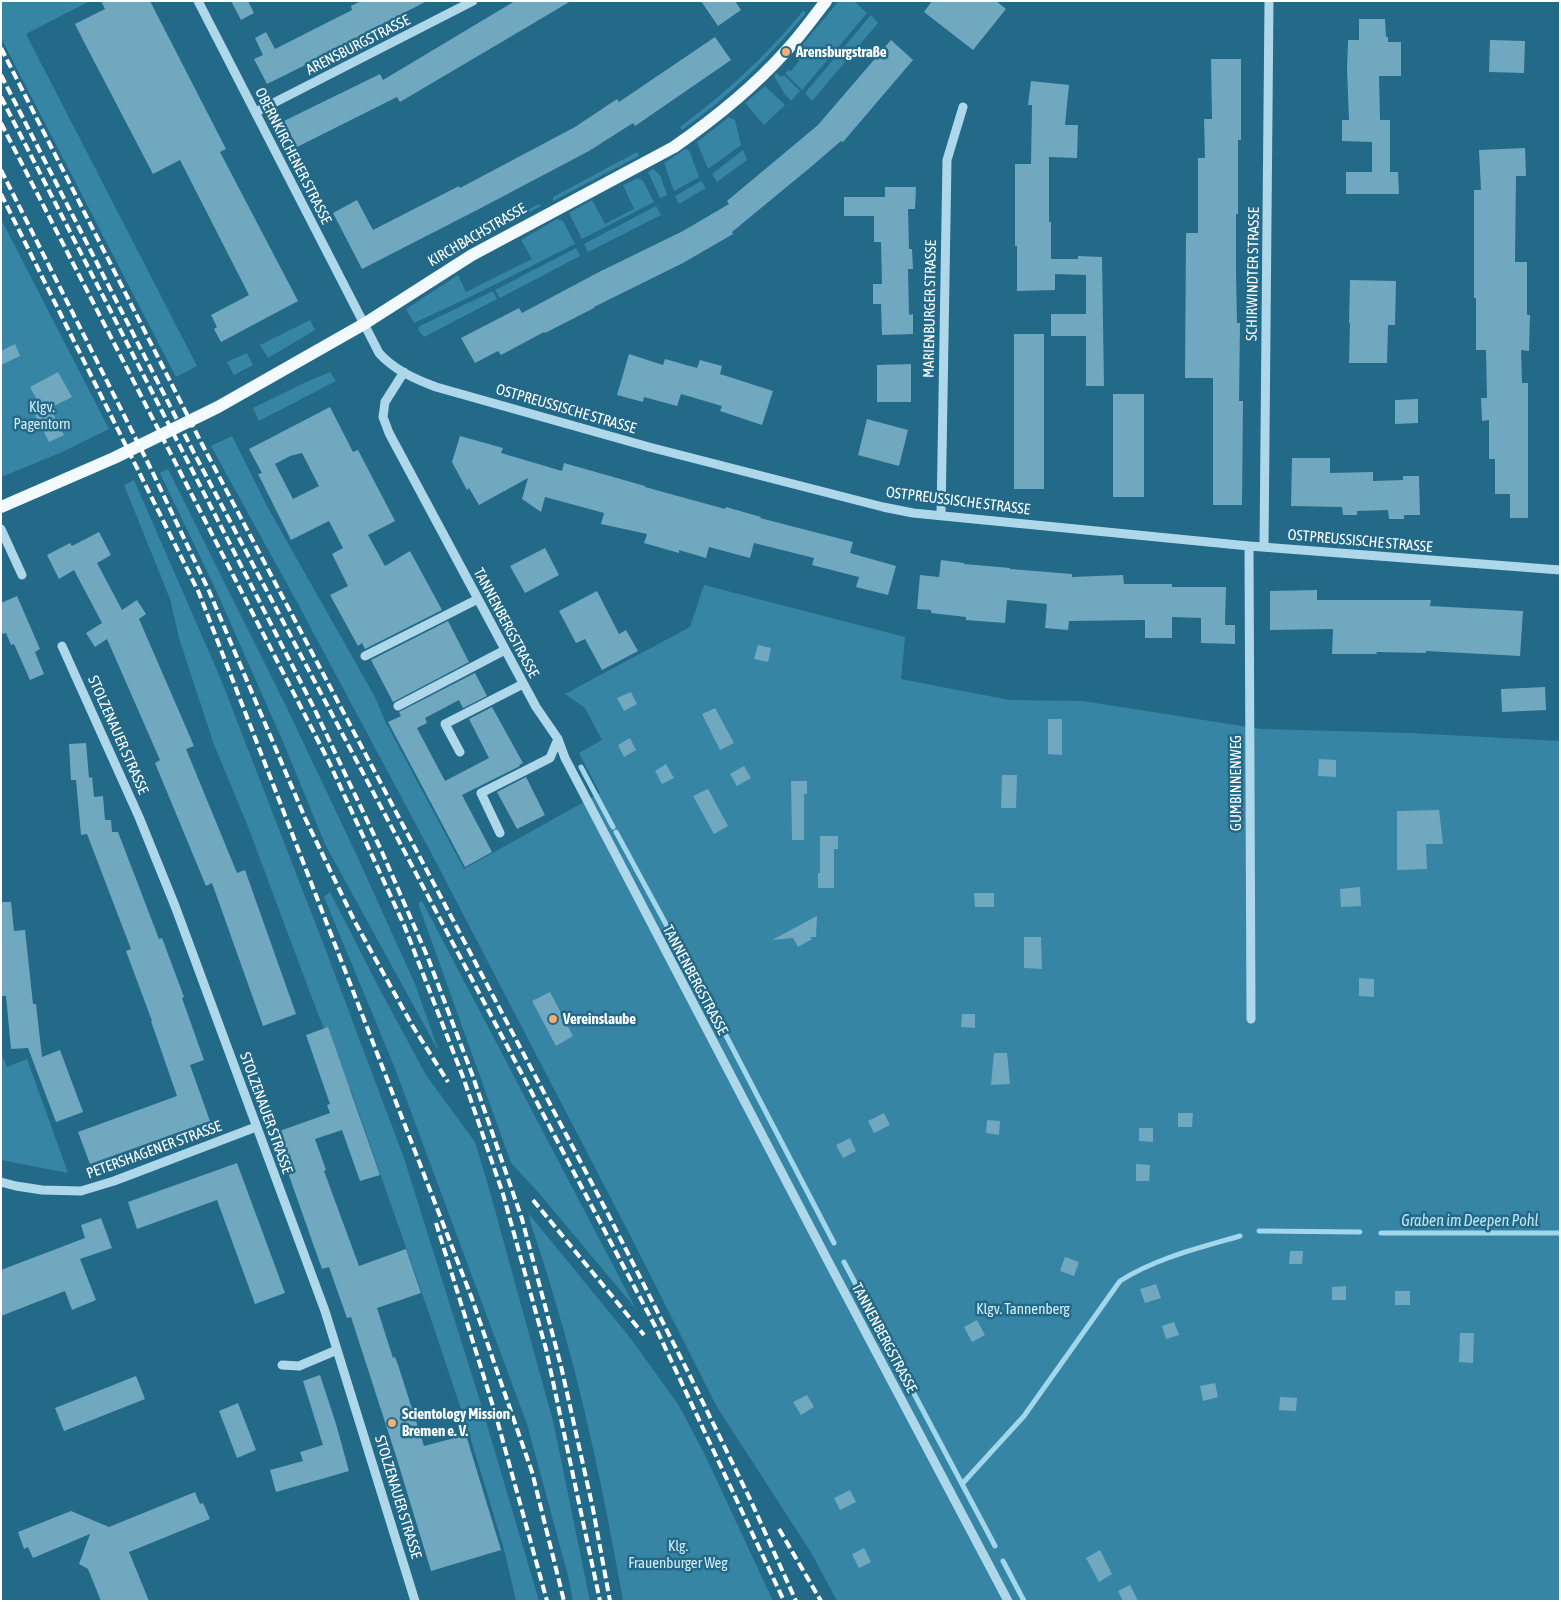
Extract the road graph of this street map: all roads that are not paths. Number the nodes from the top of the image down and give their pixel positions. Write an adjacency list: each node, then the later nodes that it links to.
1 (198, 1): 7 (street, OBERNKIRCHENER STRASSE)
2 (473, 1): 5 (street, ARENSBURGSTRASSE)
3 (826, 1): 8 (main road, KIRCHBACHSTRASSE)
4 (1269, 1): 14 (street, SCHIRWINDTER STRASSE)
5 (462, 4): 7 (street, ARENSBURGSTRASSE)
6 (963, 107): 11 (street, MARIENBURGER STRASSE)
7 (256, 112): 8 (street, OBERNKIRCHENER STRASSE)
8 (364, 324): 9 (street, OSTPREUSSISCHE STRASSE); 10 (main road, KIRCHBACHSTRASSE)
9 (404, 372): 11 (street, OSTPREUSSISCHE STRASSE); 17 (street, TANNENBERGSTRASSE)
10 (1, 507)
11 (941, 515): 13 (street, OSTPREUSSISCHE STRASSE)
12 (1, 530): 16 (street)
13 (1249, 546): 14 (street, OSTPREUSSISCHE STRASSE); 26 (street, GUMBINNENWEG)
14 (1264, 547): 15 (street, OSTPREUSSISCHE STRASSE)
15 (1560, 570)
16 (22, 575)
17 (478, 599): 19 (street, TANNENBERGSTRASSE); 20 (street)
18 (62, 646): 27 (street, STOLZENAUER STRASSE)
19 (505, 650): 21 (street, TANNENBERGSTRASSE); 22 (street)
20 (365, 656)
21 (523, 684): 23 (street, TANNENBERGSTRASSE); 24 (street)
22 (398, 706)
23 (558, 739): 25 (street); 32 (street, TANNENBERGSTRASSE)
24 (460, 752)
25 (500, 833)
26 (1251, 1019)
27 (256, 1127): 28 (street, PETERSHAGENER STRASSE); 29 (street, STOLZENAUER STRASSE)
28 (1, 1182)
29 (337, 1350): 30 (street); 31 (street, STOLZENAUER STRASSE)
30 (282, 1365)
31 (415, 1601)
32 (1008, 1601)

